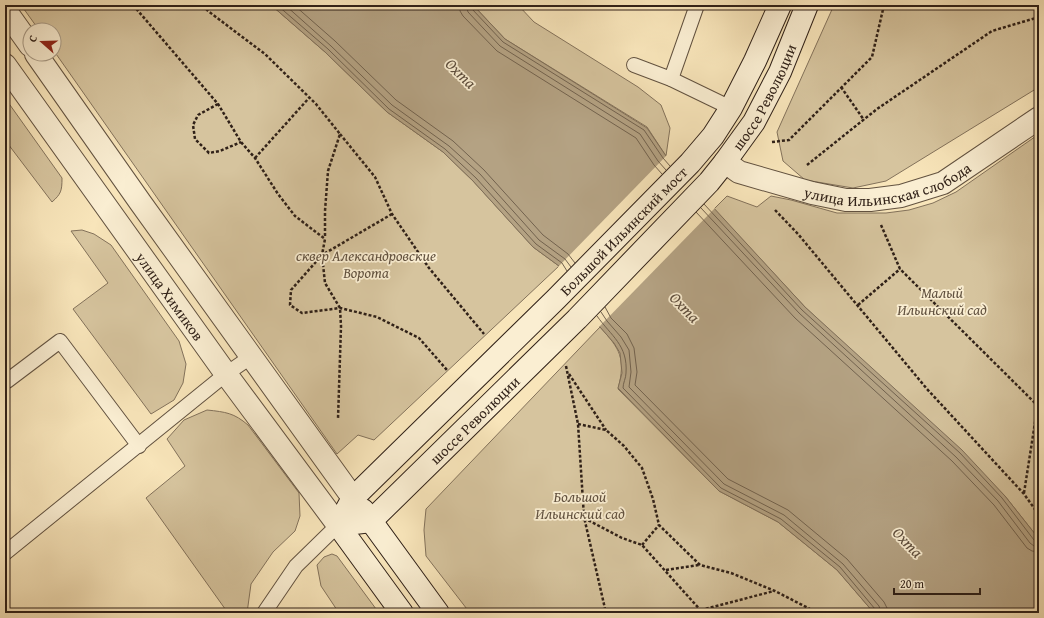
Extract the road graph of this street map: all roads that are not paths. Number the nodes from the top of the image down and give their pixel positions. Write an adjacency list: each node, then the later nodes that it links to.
1 (697, 5): 9 (lane)
2 (780, 5): 10 (main road, шоссе Революции)
3 (807, 5): 12 (main road, шоссе Революции)
4 (5, 10): 5 (main road)
5 (22, 34)
6 (42, 62): 17 (main road, улица Химиков)
7 (5, 65): 18 (main road, улица Химиков)
8 (634, 65): 9 (lane)
9 (671, 79): 10 (lane)
10 (731, 108): 13 (main road, шоссе Революции)
11 (1039, 118): 12 (main road, улица Ильинская слобода)
12 (725, 162): 14 (main road, шоссе Революции)
13 (690, 163): 15 (main road, Большой Ильинский мост)
14 (709, 182): 16 (main road, Большой Ильинский мост)
15 (556, 299): 21 (main road, шоссе Революции)
16 (577, 319): 22 (main road, шоссе Революции)
17 (252, 356): 18 (lane); 21 (main road, улица Химиков)
18 (226, 374): 20 (lane); 23 (main road, улица Химиков)
19 (5, 379): 20 (lane)
20 (139, 446): 24 (lane)
21 (353, 498): 22 (main road); 23 (main road, шоссе Революции)
22 (371, 521): 23 (main road); 27 (main road)
23 (338, 525): 25 (lane); 26 (main road)
24 (5, 553)
25 (264, 613)
26 (402, 613)
27 (438, 613)

